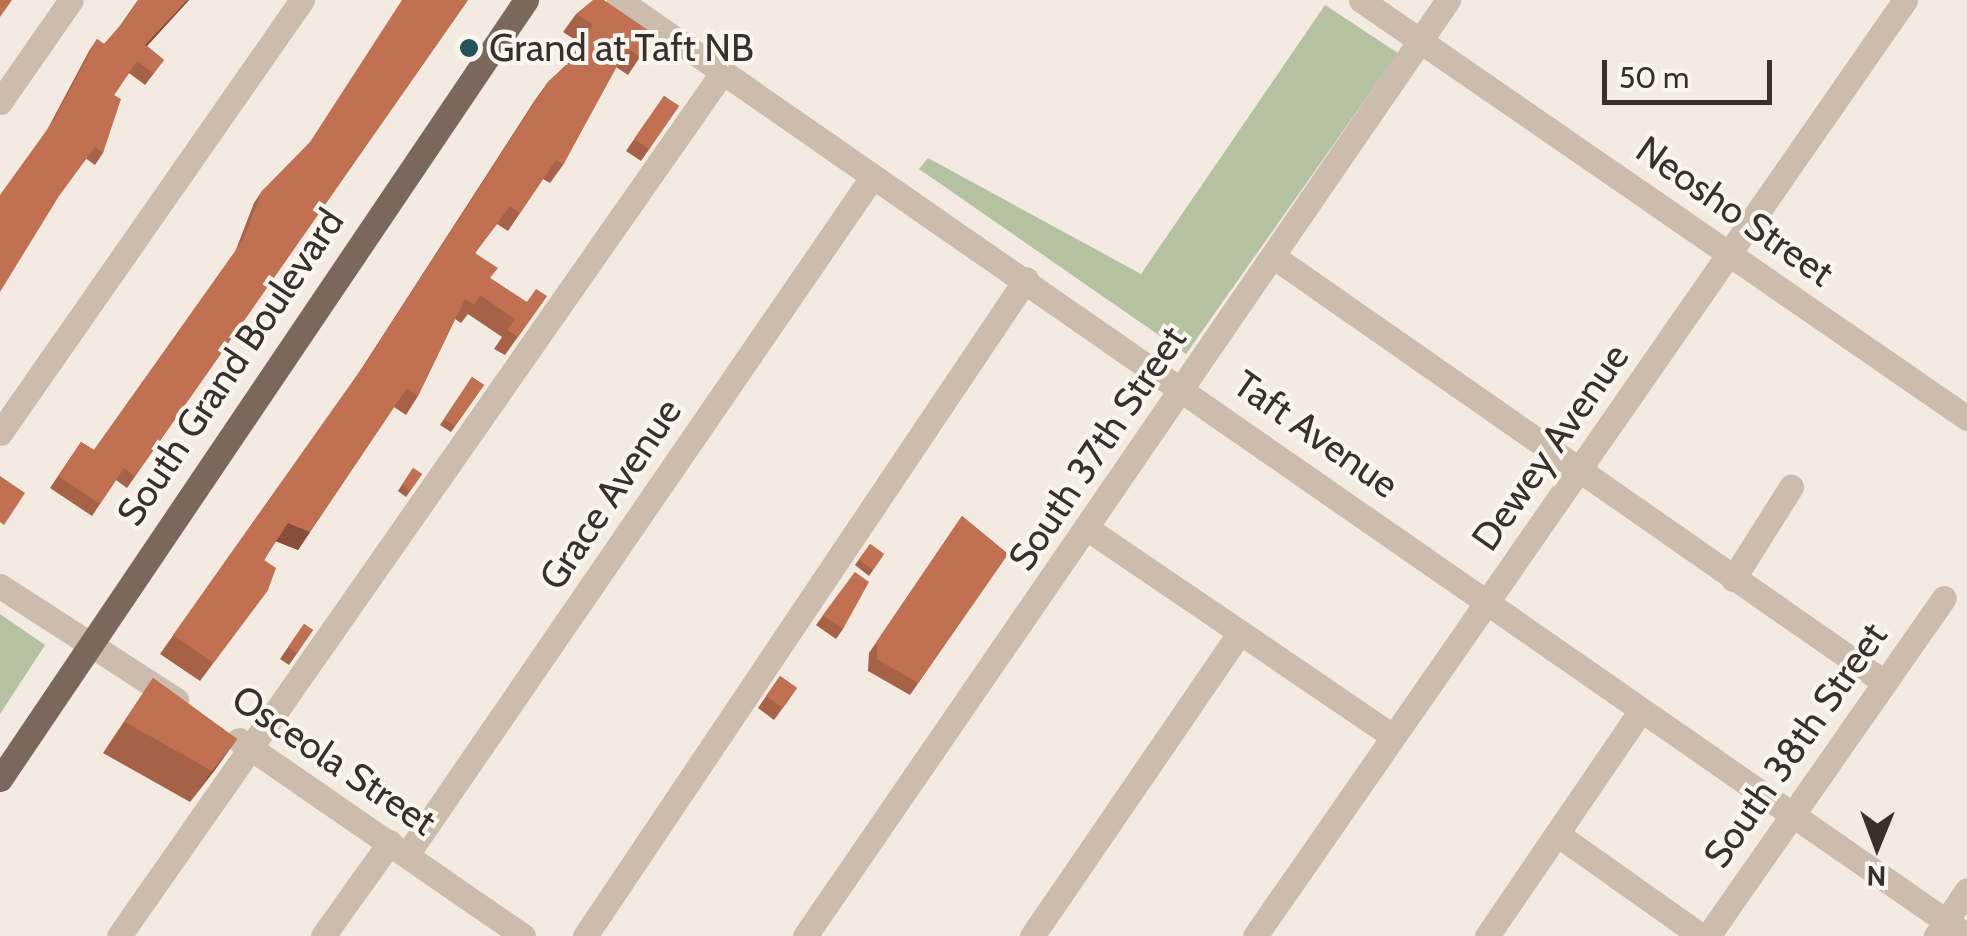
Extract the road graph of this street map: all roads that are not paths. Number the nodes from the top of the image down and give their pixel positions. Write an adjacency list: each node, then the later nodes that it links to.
1 (70, 0): 10 (street)
2 (302, 0): 17 (street)
3 (526, 0): 26 (main road, South Grand Boulevard)
4 (619, 0): 9 (street, Taft Avenue)
5 (1360, 0): 8 (street, Neosho Street)
6 (1448, 0): 8 (street, South 37th Street)
7 (1905, 0): 12 (street, Dewey Avenue)
8 (1420, 40): 12 (street, Neosho Street); 13 (street, South 37th Street)
9 (722, 74): 11 (street, Taft Avenue); 30 (street)
10 (0, 102)
11 (873, 176): 14 (street, Taft Avenue); 34 (street, Grace Avenue)
12 (1730, 253): 16 (street, Neosho Street); 18 (street, Dewey Avenue)
13 (1274, 257): 15 (street, South 37th Street); 18 (street)
14 (1026, 280): 15 (street, Taft Avenue); 41 (street)
15 (1183, 387): 20 (street, South 37th Street); 24 (street, Taft Avenue)
16 (1967, 418)
17 (0, 433)
18 (1577, 473): 21 (street); 24 (street, Dewey Avenue)
19 (1791, 488): 21 (street)
20 (1088, 529): 25 (street); 37 (street, South 37th Street)
21 (1733, 579): 27 (street)
22 (0, 586): 26 (street, Osceola Street)
23 (1944, 598): 27 (street, South 38th Street)
24 (1490, 600): 28 (street, Taft Avenue); 29 (street, Dewey Avenue)
25 (1239, 634): 29 (street); 42 (street)
26 (88, 644): 30 (street, Osceola Street); 31 (main road, South Grand Boulevard)
27 (1884, 682): 32 (street, South 38th Street)
28 (1641, 710): 32 (street, Taft Avenue); 33 (street)
29 (1391, 735): 43 (street, Dewey Avenue)
30 (252, 748): 34 (street, Osceola Street); 38 (street)
31 (0, 778)
32 (1792, 812): 36 (street, Taft Avenue); 45 (street, South 38th Street)
33 (1557, 834): 44 (street); 45 (street)
34 (399, 848): 39 (street, Grace Avenue); 40 (street, Osceola Street)
35 (1967, 890): 36 (street)
36 (1949, 931)
37 (813, 933)
38 (119, 936)
39 (323, 936)
40 (524, 936)
41 (584, 936)
42 (1032, 936)
43 (1254, 936)
44 (1487, 936)
45 (1704, 936)

